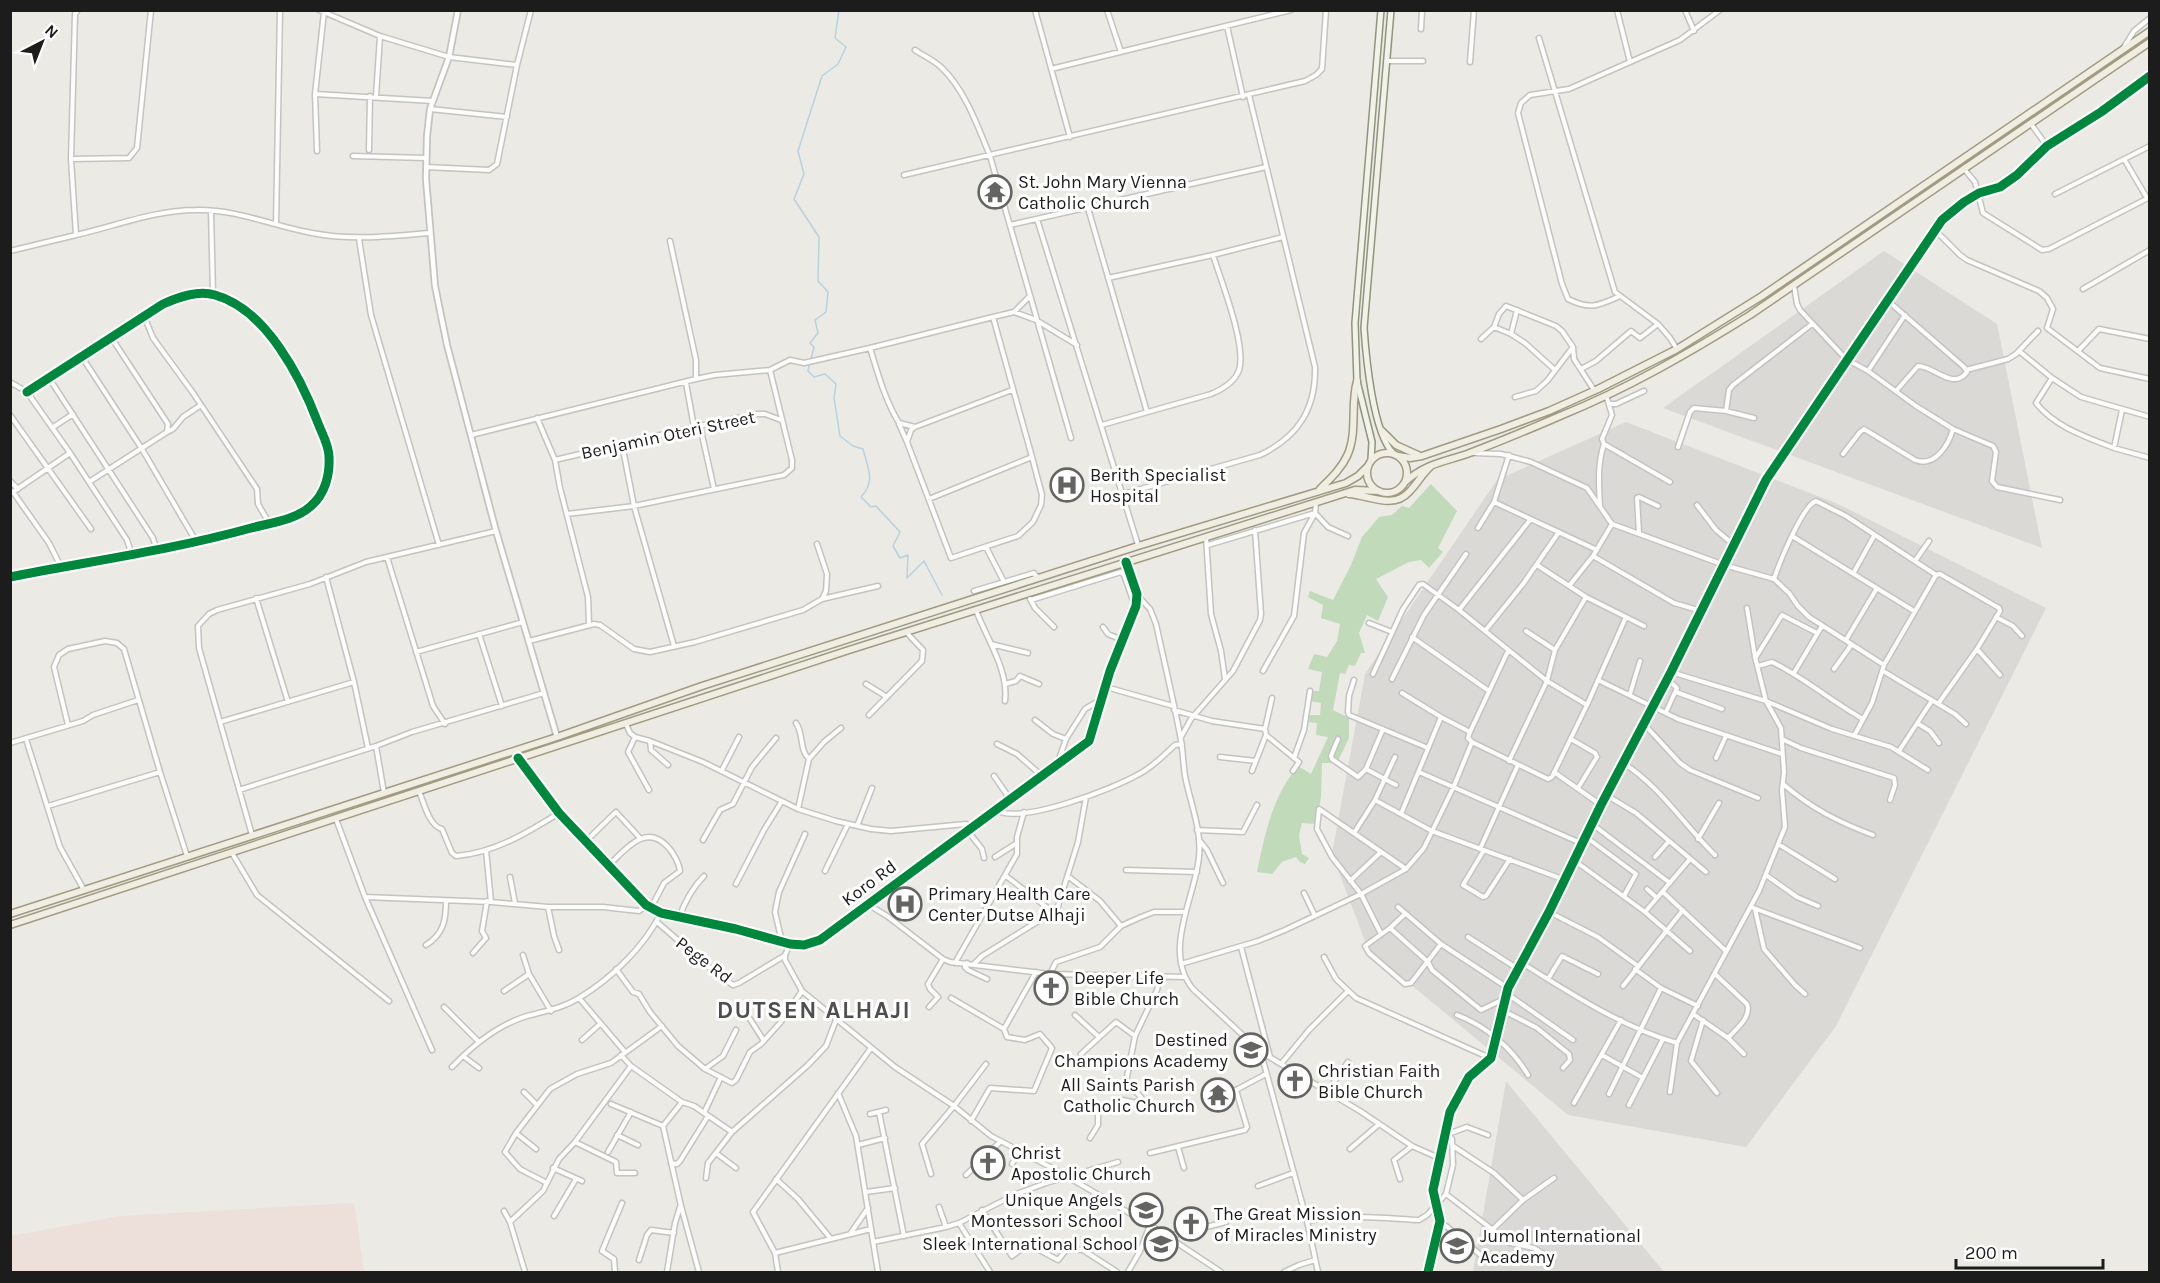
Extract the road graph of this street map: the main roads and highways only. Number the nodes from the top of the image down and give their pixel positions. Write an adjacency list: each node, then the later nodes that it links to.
1 (1381, 10): 5 (main road)
2 (1391, 10): 6 (main road)
3 (2150, 31): 8 (main road)
4 (2150, 42): 10 (main road)
5 (1357, 381): 9 (main road); 12 (main road)
6 (1382, 431): 7 (main road); 8 (main road)
7 (1395, 455): 8 (main road); 9 (main road); 11 (main road)
8 (1422, 456)
9 (1370, 463): 12 (main road); 13 (main road)
10 (1433, 465): 11 (main road); 14 (main road)
11 (1405, 482): 13 (main road)
12 (1317, 491): 15 (main road)
13 (1379, 491): 14 (main road)
14 (1345, 493): 16 (main road)
15 (10, 914)
16 (10, 924)

